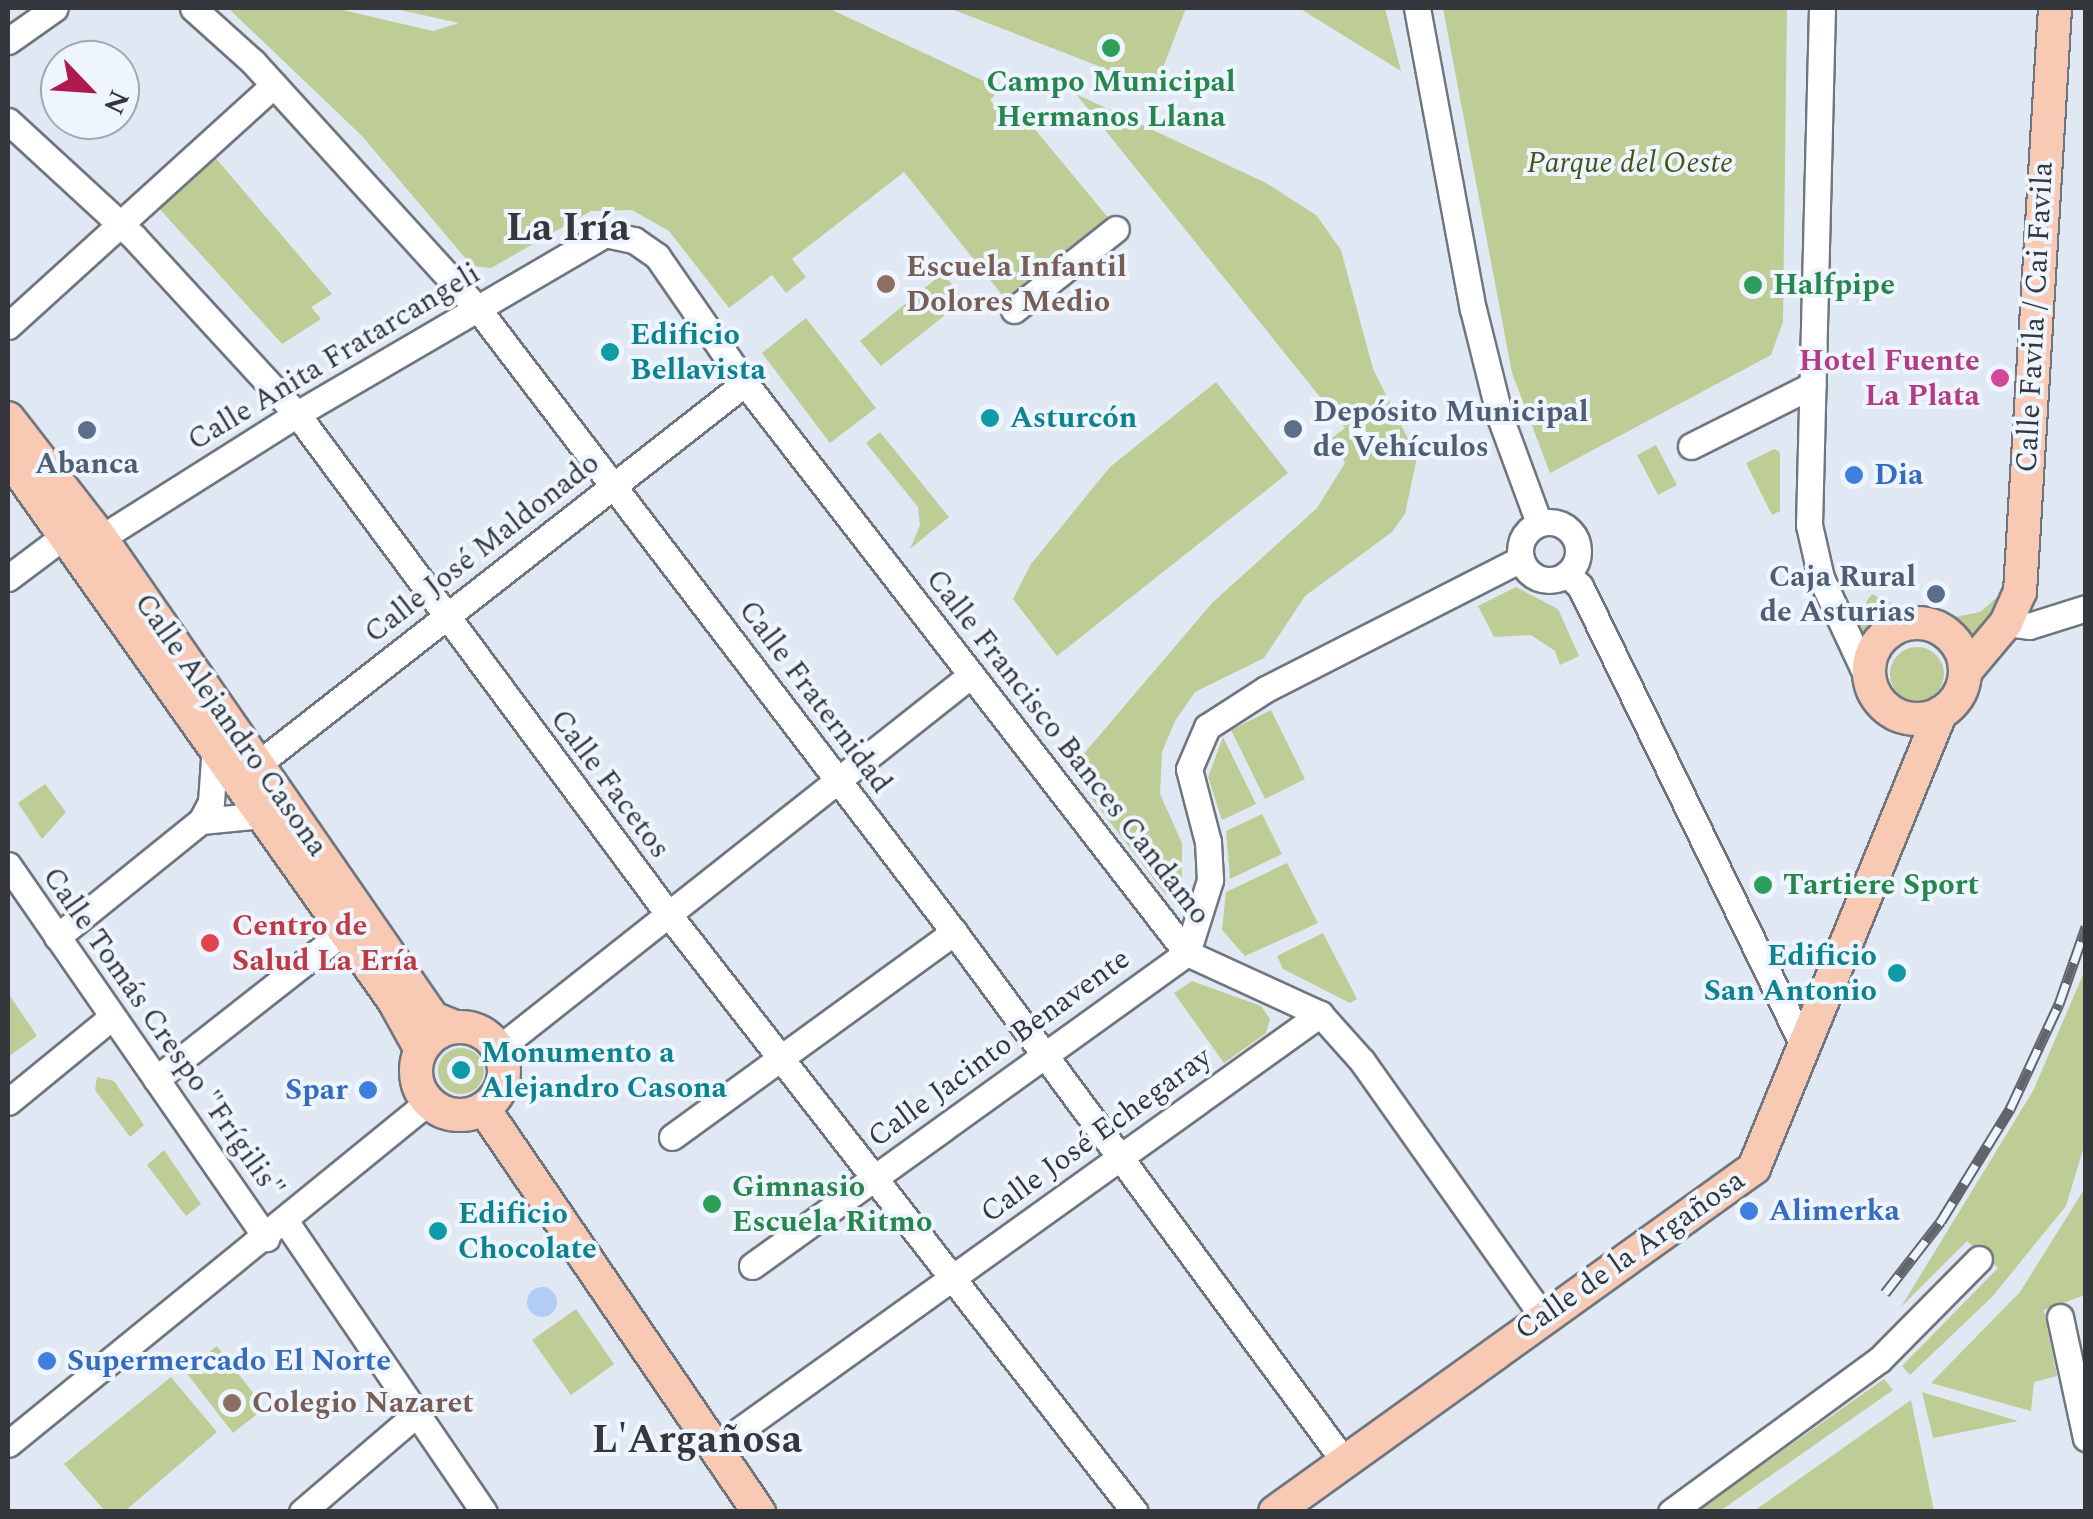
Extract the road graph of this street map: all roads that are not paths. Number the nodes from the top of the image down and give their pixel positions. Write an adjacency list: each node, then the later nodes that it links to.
1 (55, 8): 6 (street)
2 (193, 8): 7 (street, Calle Fraternidad)
3 (1417, 8): 22 (street)
4 (1822, 8): 16 (street)
5 (2055, 8): 30 (main road, Calle Favila / Cai Favila)
6 (8, 41)
7 (274, 84): 9 (street); 12 (street, Calle Fraternidad)
8 (8, 121): 9 (street, Calle Facetos)
9 (121, 225): 14 (street); 17 (street, Calle Facetos)
10 (1116, 229): 13 (street)
11 (657, 256): 12 (street, Calle Anita Fratarcangeli); 15 (street, Calle Francisco Bances Candamo)
12 (478, 309): 17 (street, Calle Anita Fratarcangeli); 21 (street, Calle Fraternidad)
13 (1014, 310)
14 (8, 326)
15 (745, 383): 21 (street, Calle José Maldonado); 32 (street, Calle Francisco Bances Candamo)
16 (1814, 385): 19 (street); 33 (street)
17 (298, 414): 24 (street, Calle Anita Fratarcangeli); 29 (street, Calle Facetos)
18 (8, 418): 24 (main road, Calle Alejandro Casona)
19 (1691, 446)
20 (8, 456): 23 (main road, Calle Alejandro Casona)
21 (616, 485): 29 (street, Calle José Maldonado); 38 (street, Calle Fraternidad)
22 (1539, 524): 25 (street); 26 (street)
23 (68, 534): 27 (street); 36 (main road, Calle Alejandro Casona)
24 (102, 538): 37 (main road, Calle Alejandro Casona)
25 (1521, 560): 26 (street); 47 (street)
26 (1567, 574): 52 (street)
27 (8, 578)
28 (2086, 608): 30 (street)
29 (444, 619): 37 (street, Calle José Maldonado); 43 (street, Calle Facetos)
30 (2006, 624): 31 (main road)
31 (1965, 672): 33 (main road); 35 (main road)
32 (971, 676): 38 (street); 47 (street, Calle Francisco Bances Candamo)
33 (1870, 685): 34 (main road)
34 (1892, 713): 35 (main road); 39 (main road, Calle de la Argañosa)
35 (1942, 713): 39 (main road, Calle de la Argañosa)
36 (214, 745): 40 (main road, Calle Alejandro Casona); 41 (street)
37 (258, 764): 50 (main road, Calle Alejandro Casona)
38 (837, 781): 43 (street); 45 (street, Calle Fraternidad)
39 (1909, 792): 52 (main road, Calle de la Argañosa)
40 (263, 815): 41 (street); 44 (main road, Calle Alejandro Casona)
41 (202, 820): 46 (street)
42 (8, 865): 46 (street, Calle Tomás Crespo "Frígilis")
43 (669, 914): 51 (street); 55 (street, Calle Facetos)
44 (344, 931): 53 (main road, Calle Alejandro Casona); 56 (street)
45 (954, 932): 54 (street, Calle Fraternidad); 55 (street)
46 (57, 937): 49 (street, Calle Tomás Crespo "Frígilis")
47 (1187, 954): 48 (street, Calle Francisco Bances Candamo); 54 (street, Calle Jacinto Benavente)
48 (1320, 1014): 61 (street, Calle José Echegaray); 67 (street, Calle Francisco Bances Candamo)
49 (112, 1016): 56 (street, Calle Tomás Crespo "Frígilis"); 57 (street)
50 (455, 1027): 51 (main road); 53 (main road)
51 (498, 1049): 59 (main road)
52 (1805, 1049): 67 (main road, Calle de la Argañosa)
53 (421, 1050): 58 (main road)
54 (1045, 1056): 61 (street, Calle Fraternidad); 62 (street, Calle Jacinto Benavente)
55 (782, 1060): 60 (street); 62 (street, Calle Facetos)
56 (156, 1079): 63 (street, Calle Tomás Crespo "Frígilis")
57 (8, 1102)
58 (428, 1102): 59 (main road); 63 (street)
59 (484, 1109): 72 (main road)
60 (672, 1137)
61 (1118, 1159): 66 (street, Calle José Echegaray); 73 (street, Calle Fraternidad)
62 (874, 1178): 65 (street, Calle Jacinto Benavente); 66 (street, Calle Facetos)
63 (276, 1230): 69 (street, Calle Tomás Crespo "Frígilis"); 71 (street)
64 (1978, 1259): 79 (street)
65 (752, 1266)
66 (953, 1279): 72 (street, Calle José Echegaray); 77 (street, Calle Facetos)
67 (1542, 1317): 73 (main road, Calle de la Argañosa)
68 (2060, 1317): 70 (street)
69 (415, 1414): 74 (street); 75 (street, Calle Tomás Crespo "Frígilis")
70 (2086, 1438)
71 (8, 1444)
72 (715, 1448): 76 (main road)
73 (1344, 1461): 78 (main road, Calle de la Argañosa)
74 (302, 1512)
75 (484, 1512)
76 (758, 1512)
77 (1134, 1512)
78 (1275, 1512)
79 (1671, 1512)

